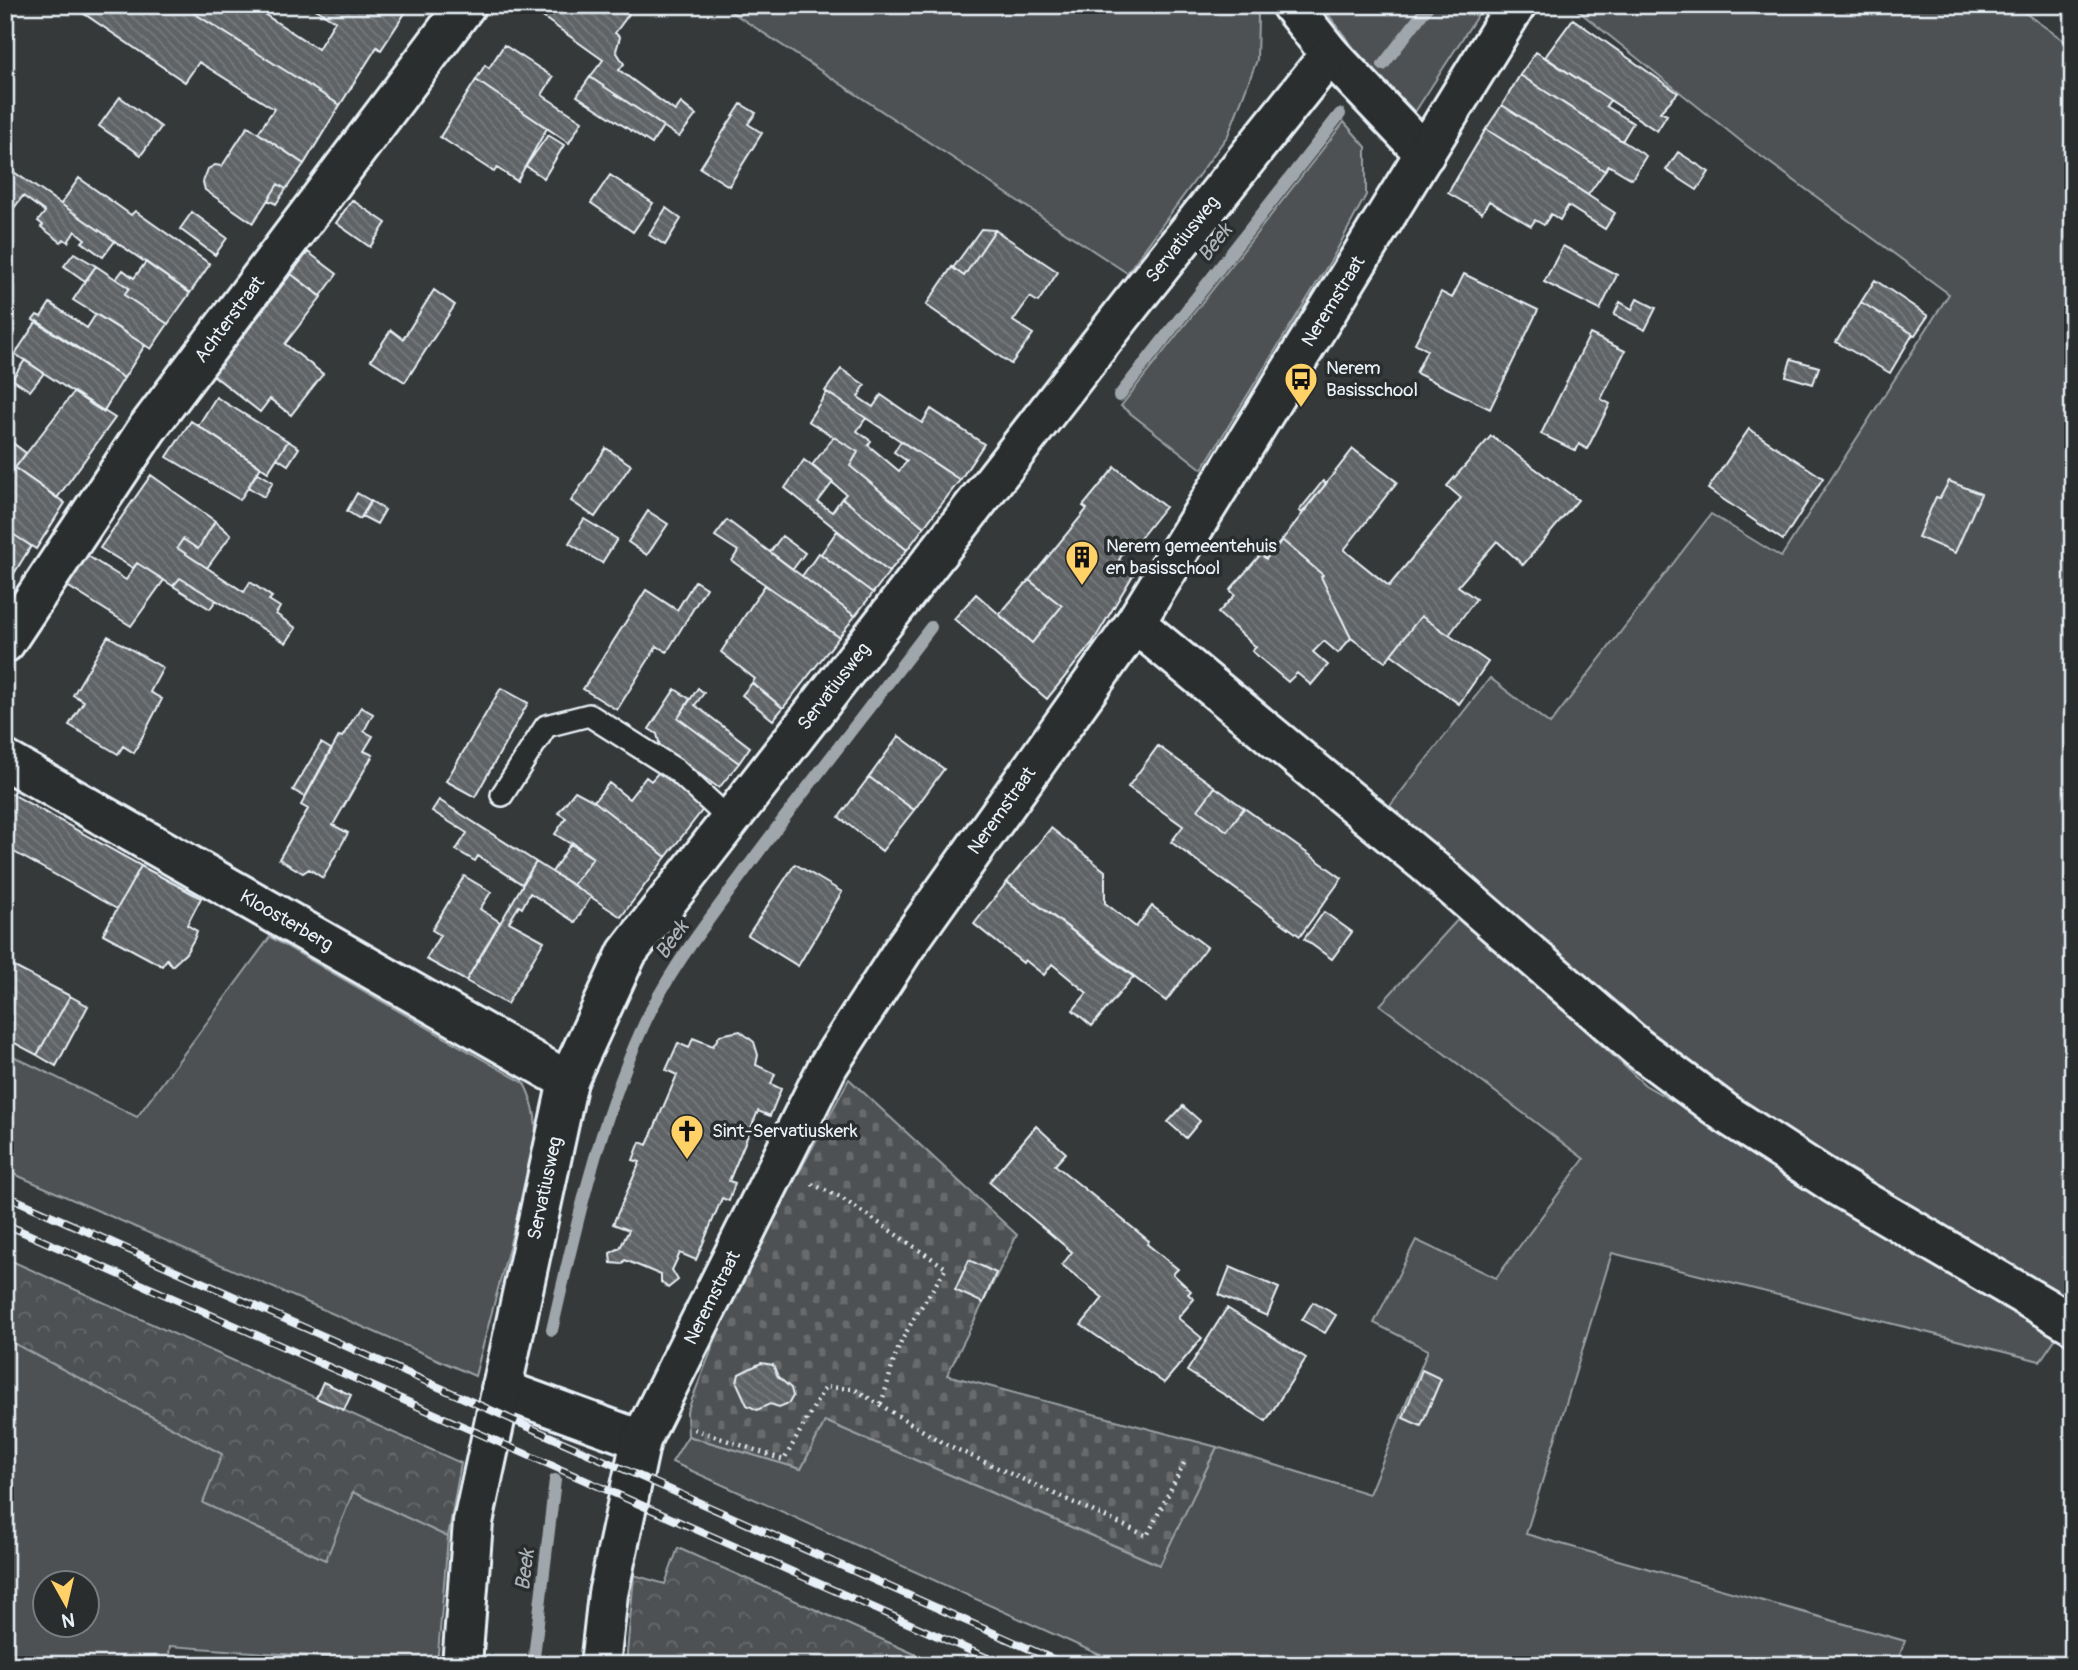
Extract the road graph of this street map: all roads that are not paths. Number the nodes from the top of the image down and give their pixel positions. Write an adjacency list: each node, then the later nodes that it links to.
1 (466, 5): 7 (street, Achterstraat)
2 (1291, 5): 4 (street)
3 (1516, 5): 5 (street, Neremstraat)
4 (1330, 54): 5 (street); 10 (street, Servatiusweg)
5 (1425, 154): 6 (street, Neremstraat)
6 (1135, 623): 12 (street); 14 (street, Neremstraat)
7 (5, 643)
8 (5, 760): 11 (street, Kloosterberg)
9 (502, 795): 10 (lane)
10 (730, 820): 11 (street, Servatiusweg)
11 (568, 1081): 13 (street, Servatiusweg)
12 (2073, 1324)
13 (501, 1389): 14 (street); 15 (street)
14 (644, 1433): 16 (street, Neremstraat)
15 (462, 1665)
16 (600, 1665)

